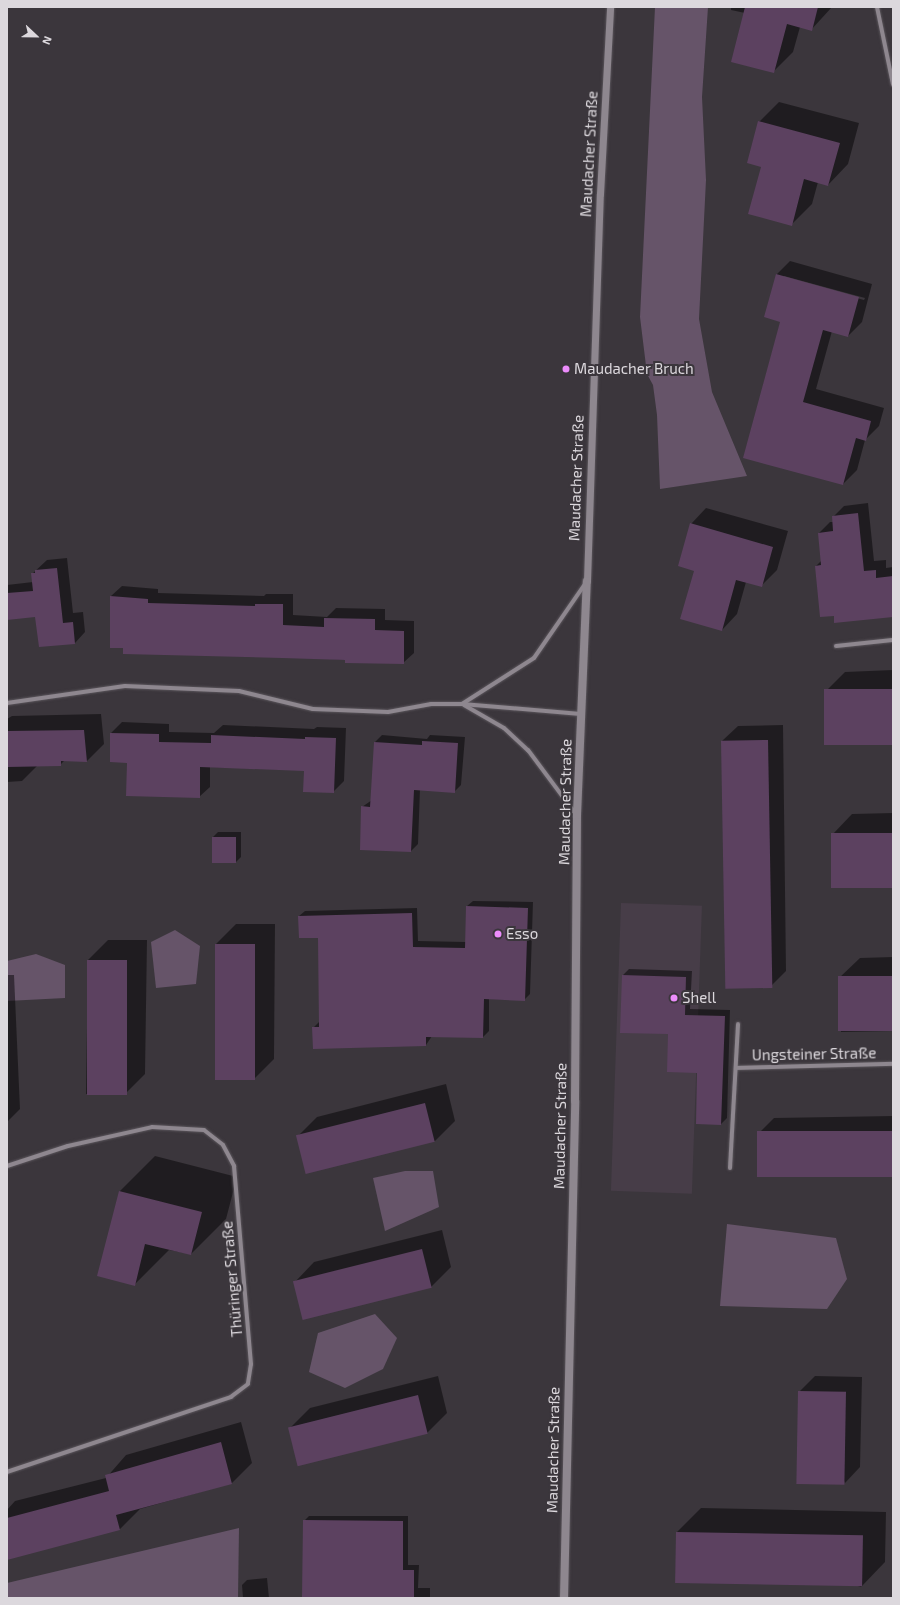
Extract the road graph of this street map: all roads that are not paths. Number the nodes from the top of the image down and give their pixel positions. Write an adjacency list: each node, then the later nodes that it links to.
1 (610, 7): 4 (street, Maudacher Straße)
2 (877, 7): 3 (street)
3 (893, 84)
4 (587, 581): 8 (street); 9 (main road, Maudacher Straße)
5 (893, 640): 6 (street)
6 (836, 646)
7 (7, 703): 8 (street)
8 (462, 704): 9 (street); 10 (street)
9 (581, 714): 10 (main road, Maudacher Straße)
10 (577, 815): 17 (main road, Maudacher Straße)
11 (738, 1024): 13 (street, Ungsteiner Straße)
12 (893, 1064): 13 (street, Ungsteiner Straße)
13 (736, 1068): 15 (street, Ungsteiner Straße)
14 (7, 1166): 16 (street, Thüringer Straße)
15 (730, 1168)
16 (7, 1472)
17 (564, 1598)

